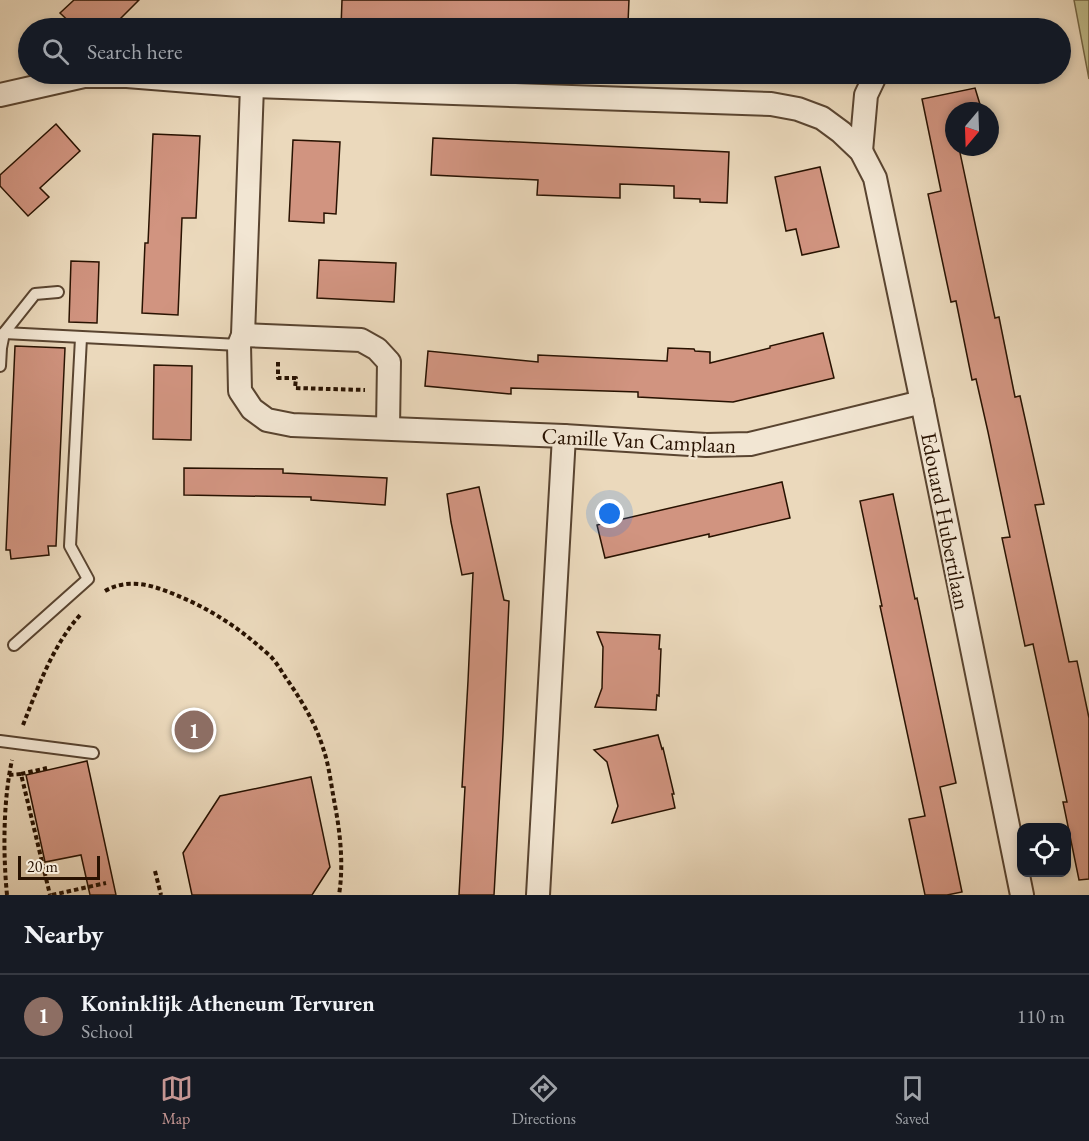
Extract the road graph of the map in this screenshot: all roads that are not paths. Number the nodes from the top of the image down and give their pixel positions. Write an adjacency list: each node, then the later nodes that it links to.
1 (49, 84): 5 (street, Edouard Hubertilaan)
2 (227, 84): 4 (street, Edouard Hubertilaan)
3 (871, 84): 6 (street)
4 (252, 86): 6 (street, Edouard Hubertilaan); 10 (street, Camille Van Camplaan)
5 (0, 95)
6 (861, 151): 12 (street, Edouard Hubertilaan)
7 (58, 292): 8 (lane)
8 (4, 333): 9 (lane); 11 (lane)
9 (81, 338): 10 (lane); 15 (lane)
10 (241, 340): 13 (street, Camille Van Camplaan); 13 (street)
11 (0, 366)
12 (922, 402): 14 (street, Camille Van Camplaan); 19 (street, Edouard Hubertilaan)
13 (388, 428): 14 (street, Camille Van Camplaan)
14 (564, 436): 18 (street)
15 (14, 645)
16 (0, 741): 17 (lane)
17 (93, 753)
18 (538, 895)
19 (1022, 895)

